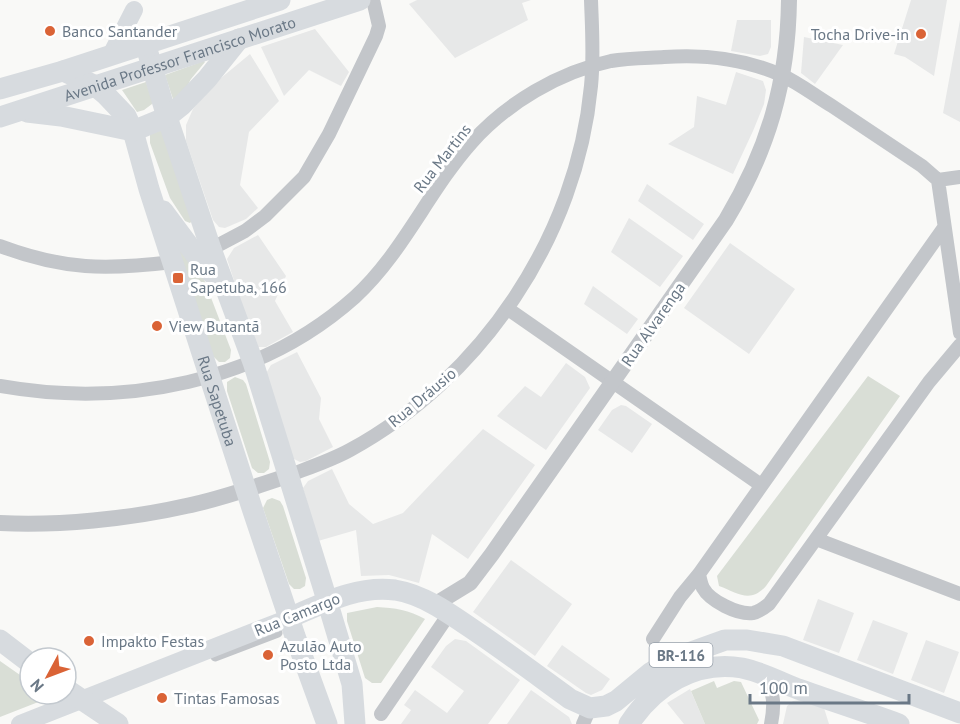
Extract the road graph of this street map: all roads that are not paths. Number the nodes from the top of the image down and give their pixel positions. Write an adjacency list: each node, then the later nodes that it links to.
1 (280, 0): 8 (main road, Avenida Professor Francisco Morato)
2 (360, 0): 7 (main road, Avenida Professor Francisco Morato)
3 (373, 0): 24 (street)
4 (591, 0): 10 (street, Rua Dráusio)
5 (789, 0): 13 (street, Rua Alvarenga)
6 (134, 5): 8 (main road); 9 (main road)
7 (240, 39): 11 (main road, Avenida Professor Francisco Morato); 17 (main road)
8 (144, 43): 9 (main road, Avenida Professor Francisco Morato); 11 (main road)
9 (111, 55): 12 (main road, Avenida Professor Francisco Morato)
10 (593, 66): 13 (street, Rua Martins); 27 (street, Rua Dráusio); 30 (street, Rua Martins)
11 (152, 68): 14 (main road, Avenida Professor Francisco Morato); 17 (main road)
12 (63, 71): 14 (main road, Rua Sapetuba); 15 (main road, Avenida Professor Francisco Morato)
13 (782, 76): 20 (street, Rua Martins); 32 (street, Rua Alvarenga)
14 (94, 86): 16 (main road, Avenida Professor Francisco Morato); 18 (main road, Rua Sapetuba)
15 (0, 89)
16 (9, 114): 18 (main road)
17 (170, 126): 18 (main road); 24 (main road)
18 (133, 131): 21 (main road, Rua Sapetuba)
19 (960, 177): 20 (street)
20 (938, 180): 22 (street)
21 (149, 189): 25 (main road, Rua Sapetuba); 26 (main road)
22 (943, 229): 28 (street); 35 (street)
23 (0, 246): 25 (street)
24 (212, 249): 26 (main road)
25 (173, 262): 31 (main road, Rua Sapetuba)
26 (225, 287): 30 (main road)
27 (508, 309): 32 (street); 34 (street, Rua Dráusio)
28 (960, 333)
29 (960, 345): 38 (street)
30 (253, 362): 31 (street, Rua Martins); 34 (main road)
31 (211, 377): 33 (street, Rua Martins); 36 (main road, Rua Sapetuba)
32 (612, 383): 35 (street); 42 (street, Rua Alvarenga)
33 (0, 386)
34 (287, 476): 36 (street, Rua Dráusio); 41 (main road)
35 (761, 485): 39 (street)
36 (247, 489): 37 (street, Rua Dráusio); 43 (main road, Rua Sapetuba)
37 (0, 523)
38 (816, 538): 39 (street); 40 (street)
39 (699, 574): 44 (street)
40 (960, 594)
41 (328, 602): 42 (main road, Rua Camargo / BR-116); 43 (main road, Rua Camargo / BR-116); 60 (main road)
42 (441, 610): 54 (street, Rua Alvarenga); 55 (main road, Rua Camargo / BR-116)
43 (283, 626): 49 (main road, Rua Camargo / BR-116); 59 (main road, Rua Sapetuba)
44 (652, 639)
45 (0, 640): 46 (main road)
46 (18, 654)
47 (764, 675): 48 (main road, BR-116); 52 (street); 61 (main road, BR-116)
48 (798, 689): 52 (street); 63 (main road, BR-116)
49 (78, 698): 58 (main road)
50 (60, 706): 56 (main road, Rua Camargo / BR-116)
51 (66, 706): 57 (street)
52 (774, 709): 62 (street)
53 (960, 713): 55 (main road, BR-116)
54 (381, 714)
55 (590, 719)
56 (20, 724)
57 (39, 724)
58 (118, 724)
59 (327, 724)
60 (355, 724)
61 (628, 724)
62 (771, 724)
63 (899, 724)

